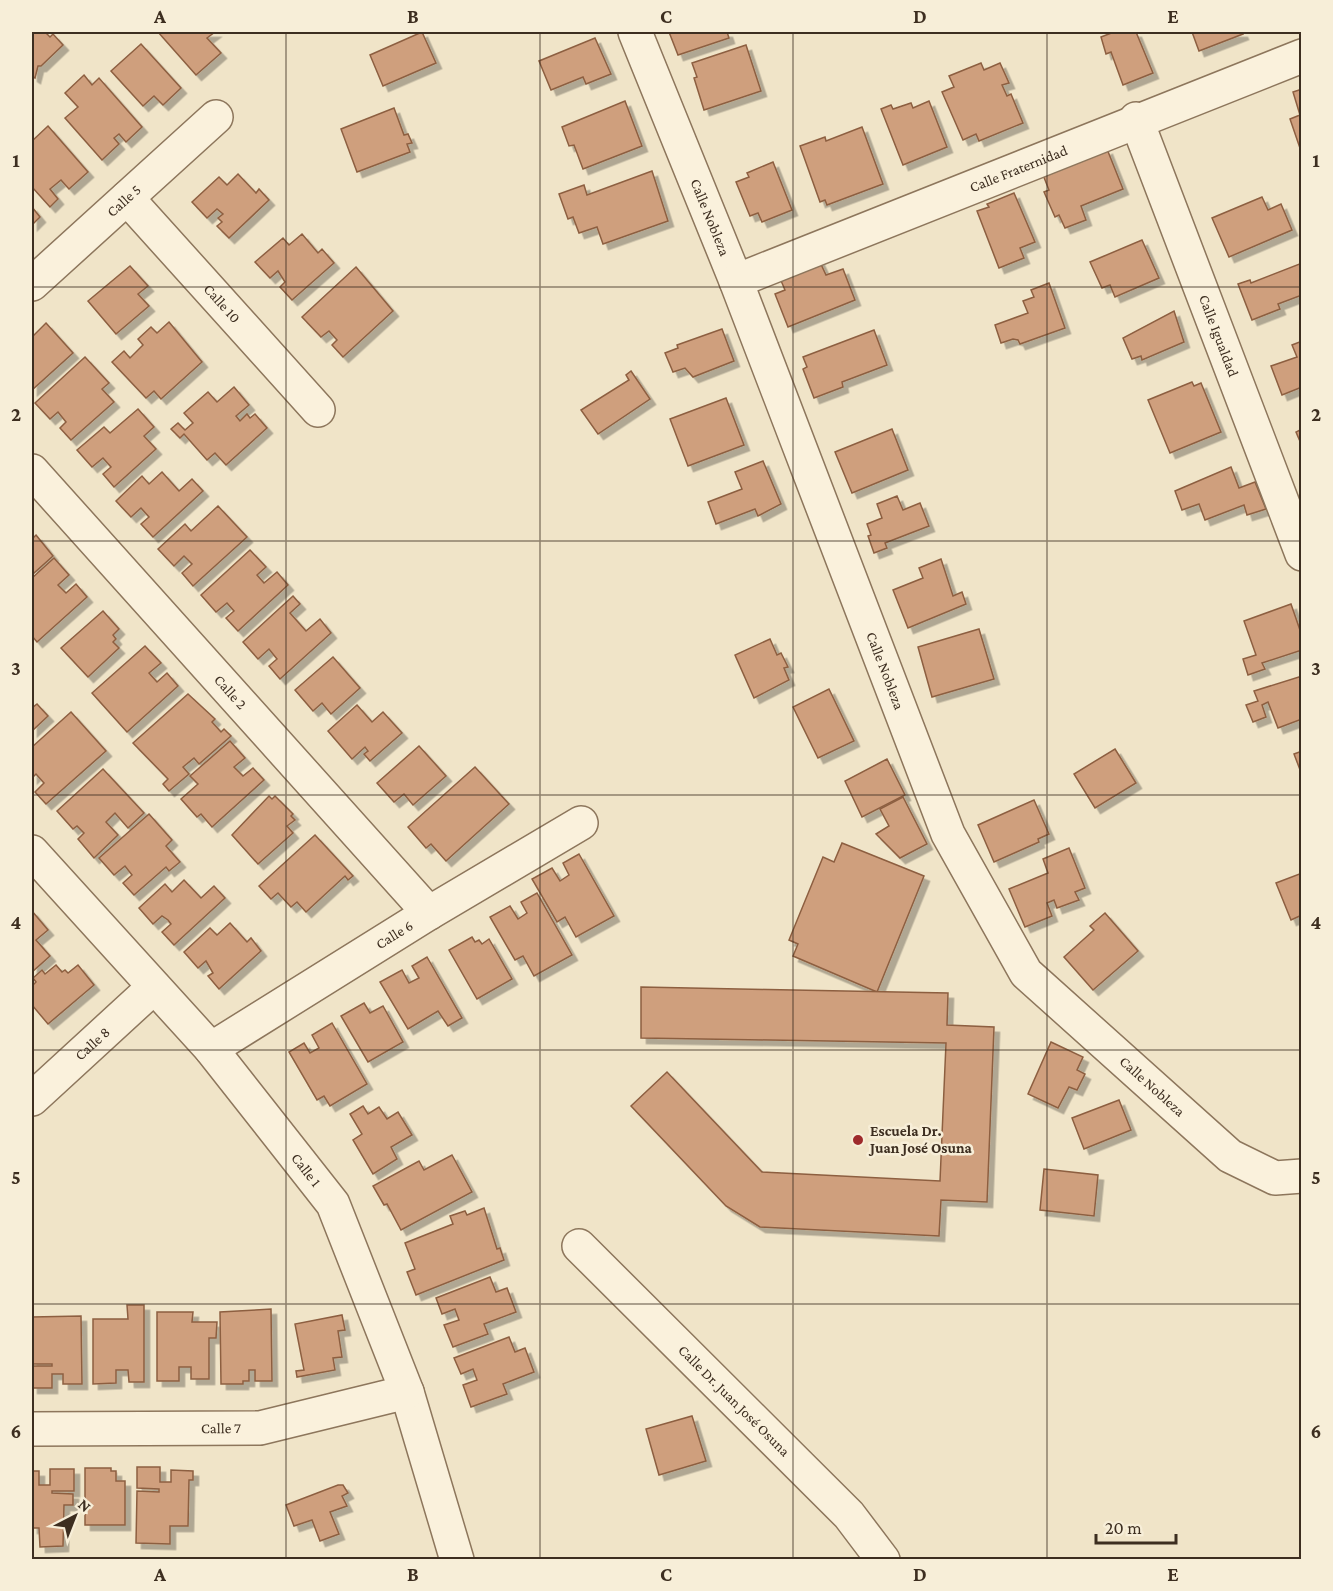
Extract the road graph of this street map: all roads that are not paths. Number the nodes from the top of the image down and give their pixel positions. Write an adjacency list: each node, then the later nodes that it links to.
1 (636, 32): 6 (street, Calle Nobleza)
2 (1302, 56): 4 (street, Calle Fraternidad)
3 (216, 117): 5 (street, Calle 5)
4 (1136, 119): 6 (street, Calle Fraternidad); 10 (street, Calle Igualdad)
5 (127, 198): 7 (street, Calle 5); 8 (street, Calle 10)
6 (736, 281): 17 (street, Calle Nobleza)
7 (32, 284)
8 (318, 410)
9 (32, 471): 13 (street, Calle 2)
10 (1302, 554)
11 (581, 823): 13 (street, Calle 6)
12 (32, 852): 14 (street, Calle 1)
13 (429, 913): 15 (street, Calle 6)
14 (154, 987): 15 (street, Calle 1); 16 (street, Calle 8)
15 (211, 1049): 19 (street, Calle 1)
16 (32, 1100)
17 (1302, 1176)
18 (579, 1246): 22 (street, Calle Dr. Juan José Osuna)
19 (407, 1392): 20 (street, Calle 7); 21 (street, Calle 1)
20 (32, 1429)
21 (457, 1560)
22 (883, 1560)

